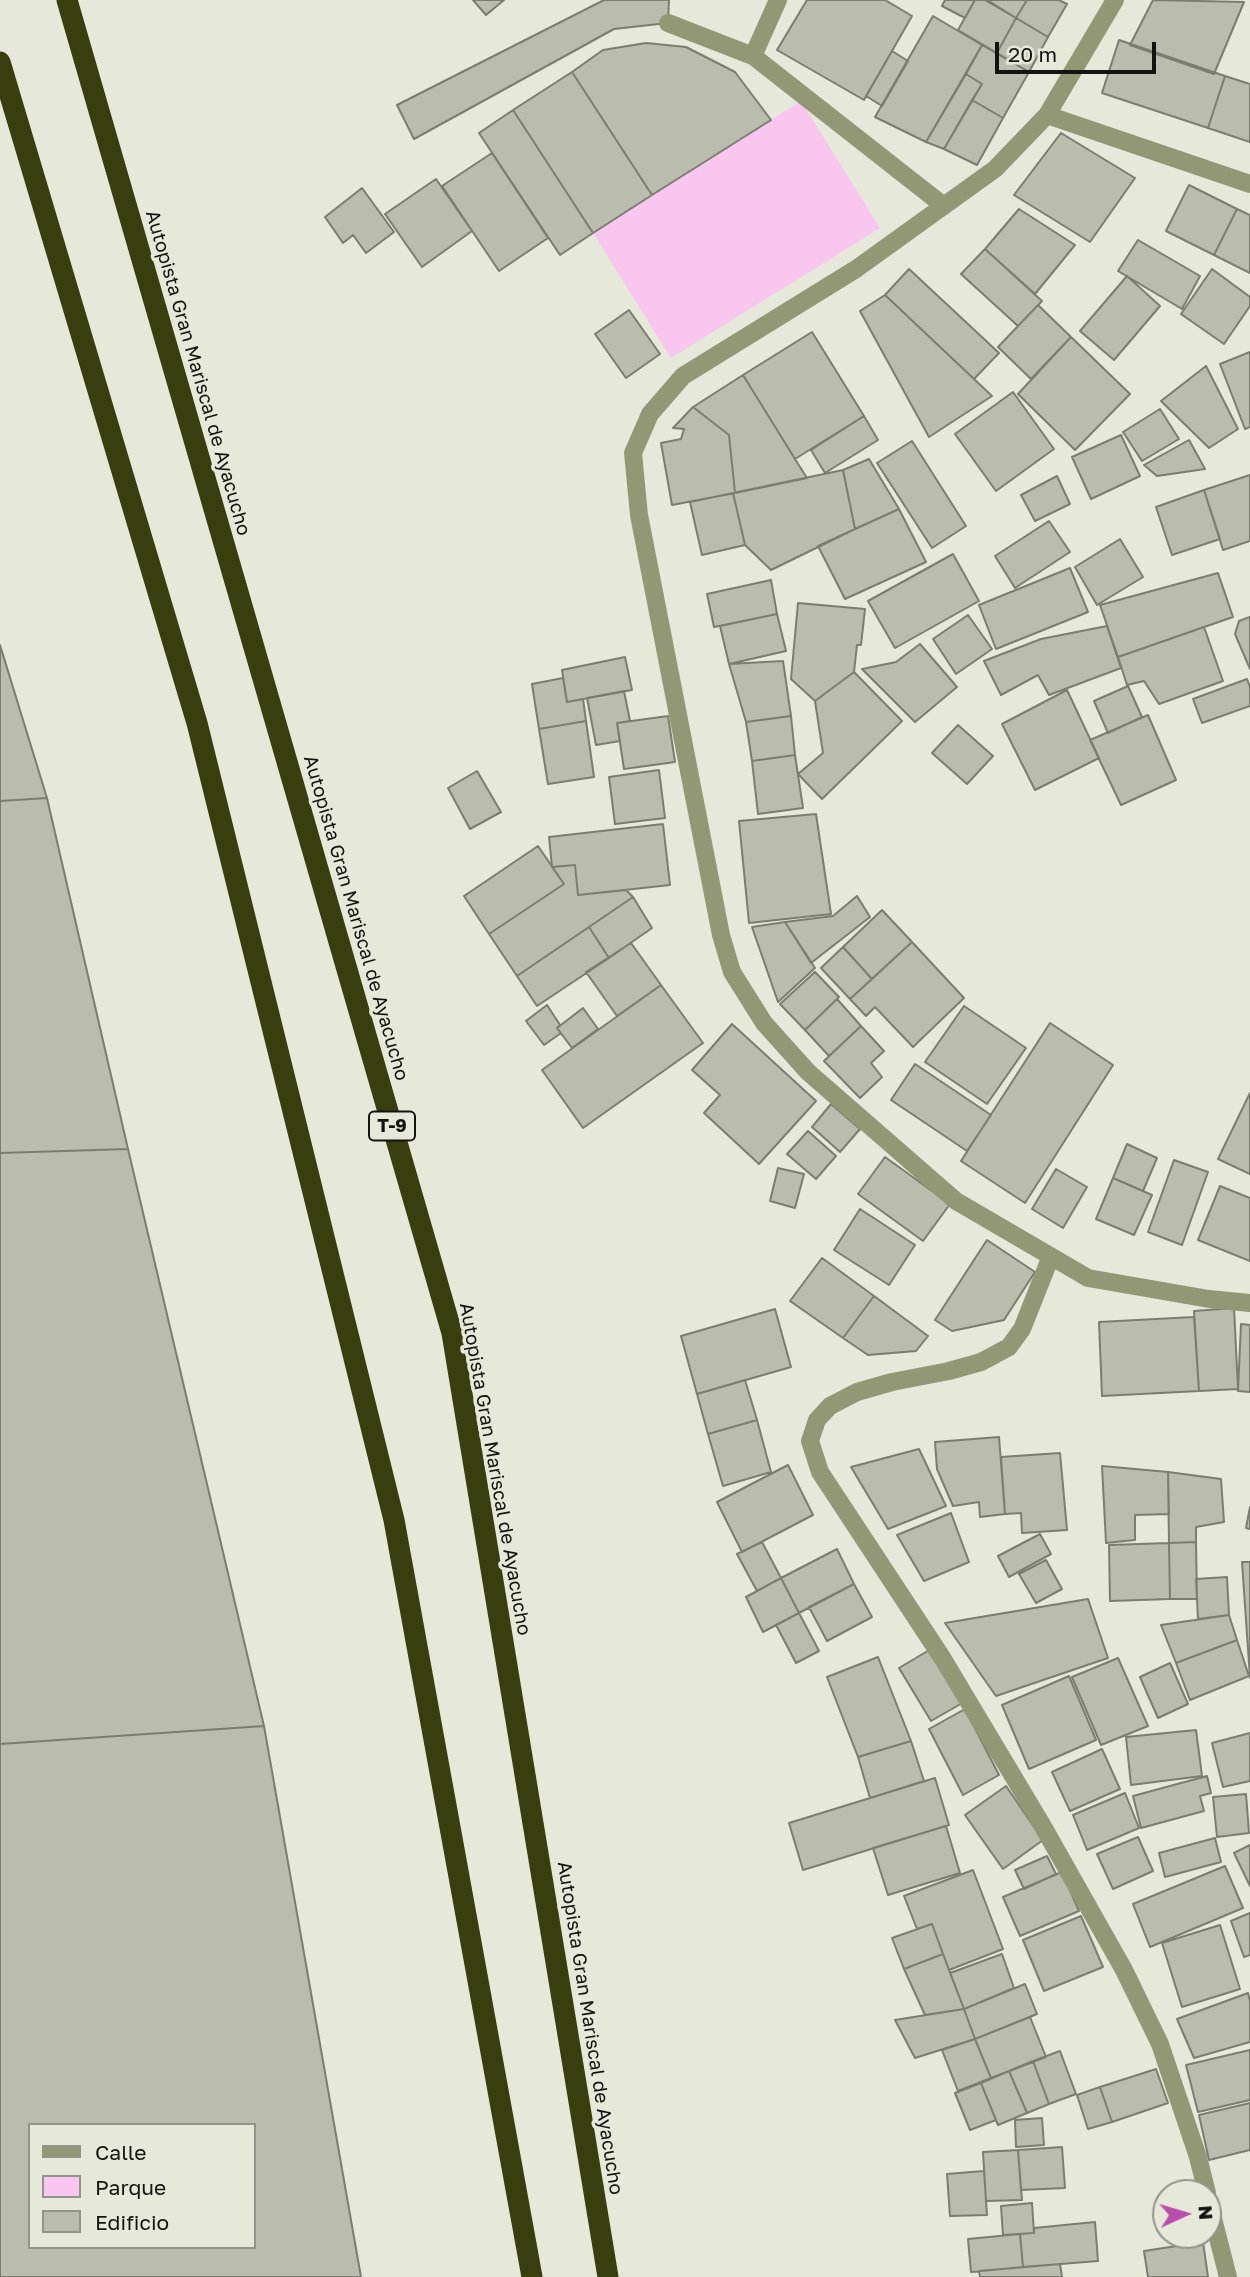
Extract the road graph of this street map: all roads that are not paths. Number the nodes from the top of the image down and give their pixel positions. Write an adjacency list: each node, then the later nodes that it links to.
1 (67, 0): 15 (highway, Autopista Gran Mariscal de Ayacucho / T-9)
2 (778, 0): 5 (street)
3 (1115, 0): 7 (street)
4 (668, 23): 5 (street)
5 (753, 56): 9 (street)
6 (0, 62): 14 (highway)
7 (1046, 115): 8 (street); 9 (street)
8 (1250, 184)
9 (944, 206): 10 (street)
10 (1051, 1256): 11 (street); 12 (street)
11 (1250, 1303)
12 (1204, 2179)
13 (1221, 2249): 16 (street)
14 (532, 2277)
15 (608, 2277)
16 (1228, 2277)

